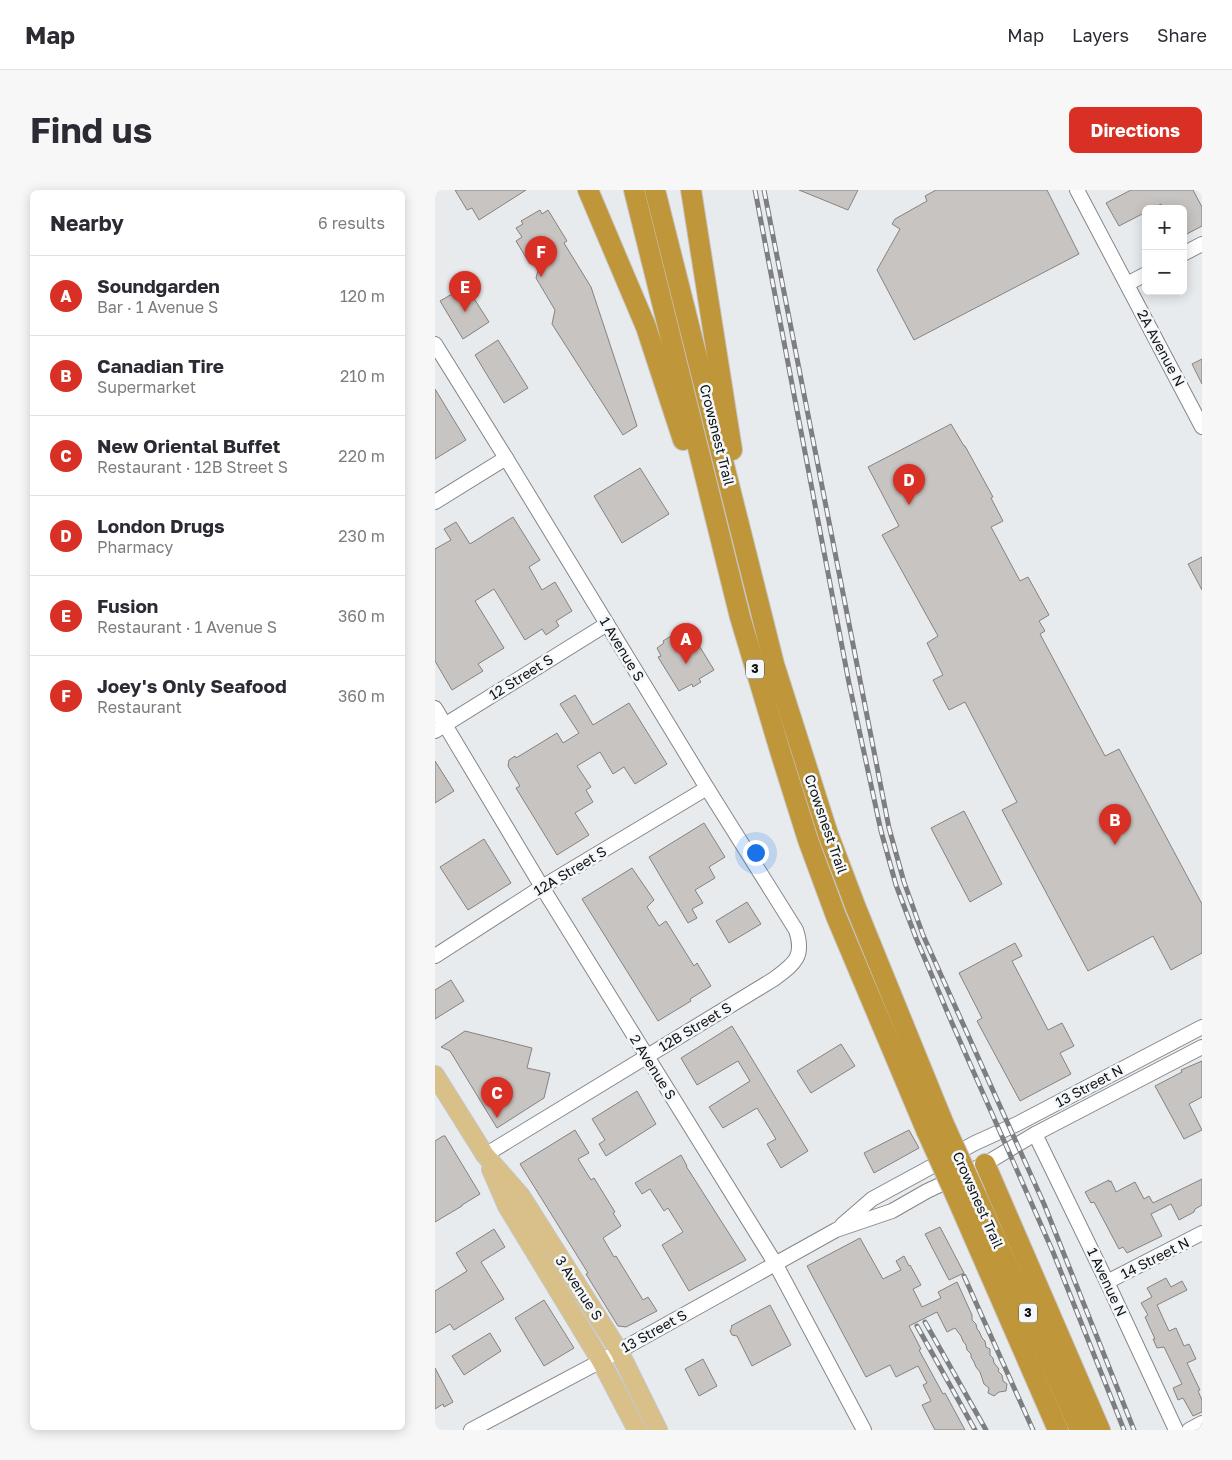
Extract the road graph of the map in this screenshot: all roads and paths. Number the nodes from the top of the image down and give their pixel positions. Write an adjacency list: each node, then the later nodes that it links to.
1 (588, 190): 15 (highway)
2 (634, 190): 15 (highway, Crowsnest Trail / 3)
3 (655, 190): 14 (highway, Crowsnest Trail / 3)
4 (691, 190): 14 (highway)
5 (1077, 190): 9 (street, 2A Avenue N)
6 (1202, 244): 7 (street)
7 (1187, 252)
8 (1142, 276): 9 (street)
9 (1127, 284): 11 (street, 2A Avenue N)
10 (435, 344): 12 (street, 1 Avenue S)
11 (1202, 427)
12 (506, 458): 13 (street); 16 (street, 1 Avenue S)
13 (435, 502)
14 (749, 566): 27 (highway, Crowsnest Trail / 3)
15 (740, 617): 27 (highway, Crowsnest Trail / 3)
16 (607, 624): 18 (street, 12 Street S); 19 (street, 1 Avenue S)
17 (435, 708): 18 (street, 2 Avenue S)
18 (440, 728): 20 (street, 2 Avenue S)
19 (707, 788): 20 (street, 12A Street S); 22 (street, 1 Avenue S)
20 (542, 887): 21 (street, 12A Street S); 25 (street, 2 Avenue S)
21 (435, 956)
22 (799, 956): 25 (street, 12B Street S)
23 (1202, 1027): 29 (street, 13 Street N)
24 (1202, 1047): 28 (street, 13 Street N)
25 (647, 1056): 30 (street, 12B Street S); 35 (street, 2 Avenue S)
26 (435, 1075): 30 (main road, 3 Avenue S)
27 (935, 1127): 32 (highway, Crowsnest Trail / 3, bridge)
28 (1035, 1134): 31 (street, 13 Street N); 36 (street, 1 Avenue N)
29 (975, 1143): 33 (street, 13 Street S)
30 (485, 1155): 37 (main road, 3 Avenue S); 38 (main road, 3 Avenue S)
31 (985, 1164): 33 (street, 13 Street S); 46 (highway)
32 (967, 1199): 44 (highway, Crowsnest Trail / 3); 45 (highway, Crowsnest Trail / 3)
33 (836, 1230): 35 (street, 13 Street S)
34 (1202, 1233): 36 (street, 14 Street N)
35 (775, 1263): 37 (street, 13 Street S); 43 (street, 2 Avenue S)
36 (1107, 1282): 47 (street, 1 Avenue N)
37 (619, 1351): 38 (street, 13 Street S); 42 (main road, 3 Avenue S)
38 (601, 1361): 40 (street, 13 Street S); 41 (main road, 3 Avenue S)
39 (1202, 1423): 48 (street)
40 (471, 1430)
41 (637, 1430)
42 (658, 1430)
43 (864, 1430)
44 (1057, 1430)
45 (1080, 1430)
46 (1100, 1430)
47 (1176, 1430)
48 (1189, 1430)

